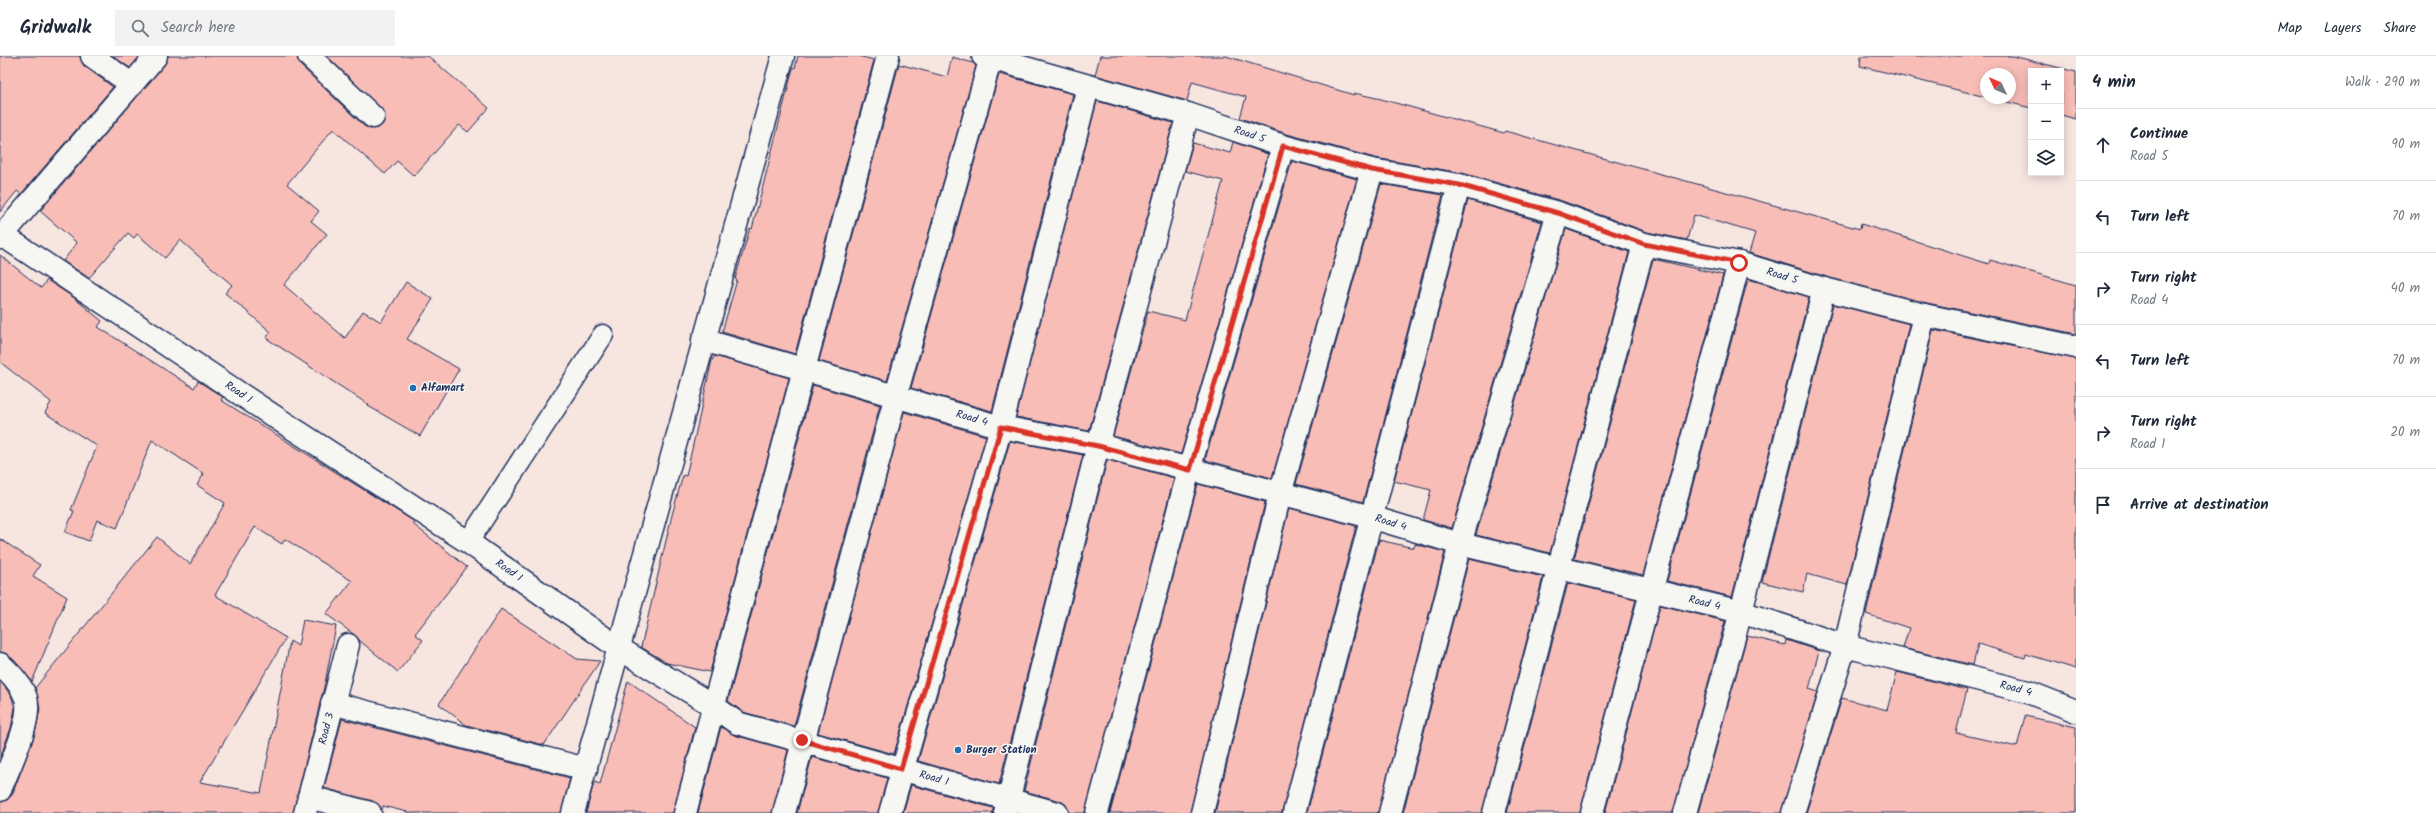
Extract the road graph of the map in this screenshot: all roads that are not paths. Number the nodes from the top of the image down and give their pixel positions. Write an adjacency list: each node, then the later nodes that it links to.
1 (92, 56): 7 (street)
2 (156, 56): 7 (street)
3 (310, 56): 10 (street)
4 (783, 56): 21 (street)
5 (888, 56): 23 (street)
6 (987, 57): 8 (street, Road 5); 24 (street)
7 (131, 84): 15 (street)
8 (1088, 87): 9 (street, Road 5); 25 (street)
9 (1188, 114): 11 (street, Road 5); 26 (street)
10 (373, 117)
11 (1283, 146): 12 (street, Road 5); 27 (street)
12 (1372, 170): 13 (street, Road 5); 28 (street)
13 (1459, 185): 14 (street, Road 5); 29 (street)
14 (1558, 213): 16 (street, Road 5); 31 (street)
15 (1, 237): 30 (street, Road 1)
16 (1644, 244): 17 (street, Road 5); 32 (street)
17 (1739, 263): 18 (street, Road 5); 33 (street)
18 (1824, 289): 19 (street, Road 5); 34 (street)
19 (1924, 315): 22 (street, Road 5); 36 (street)
20 (603, 335): 30 (lane)
21 (703, 340): 23 (street, Road 4); 37 (street)
22 (2076, 347)
23 (803, 369): 24 (street, Road 4); 40 (street)
24 (896, 395): 25 (street, Road 4); 42 (street)
25 (1001, 427): 26 (street, Road 4); 44 (street)
26 (1098, 446): 27 (street, Road 4); 47 (street)
27 (1190, 470): 28 (street, Road 4); 54 (street)
28 (1280, 494): 29 (street, Road 4); 55 (street)
29 (1371, 517): 31 (street, Road 4); 56 (street)
30 (468, 542): 37 (street, Road 1)
31 (1460, 544): 32 (street, Road 4); 57 (street)
32 (1557, 568): 33 (street, Road 4); 58 (street)
33 (1651, 592): 34 (street, Road 4); 59 (street)
34 (1741, 612): 36 (street, Road 4); 60 (street)
35 (348, 645): 39 (street, Road 3)
36 (1845, 646): 41 (street, Road 4); 61 (street)
37 (620, 649): 40 (street, Road 1); 43 (street)
38 (0, 664): 45 (street)
39 (332, 703): 43 (street); 46 (street, Road 3)
40 (712, 705): 42 (street, Road 1); 50 (street)
41 (2076, 711)
42 (802, 740): 44 (street, Road 1); 51 (street)
43 (586, 769): 49 (street)
44 (901, 769): 47 (street, Road 1); 52 (street)
45 (0, 790)
46 (307, 805): 48 (street)
47 (1007, 806): 53 (street, Road 1)
48 (370, 813)
49 (573, 813)
50 (685, 813)
51 (784, 813)
52 (890, 813)
53 (1057, 813)
54 (1097, 813)
55 (1202, 813)
56 (1294, 813)
57 (1390, 813)
58 (1494, 813)
59 (1592, 813)
60 (1684, 813)
61 (1793, 813)

